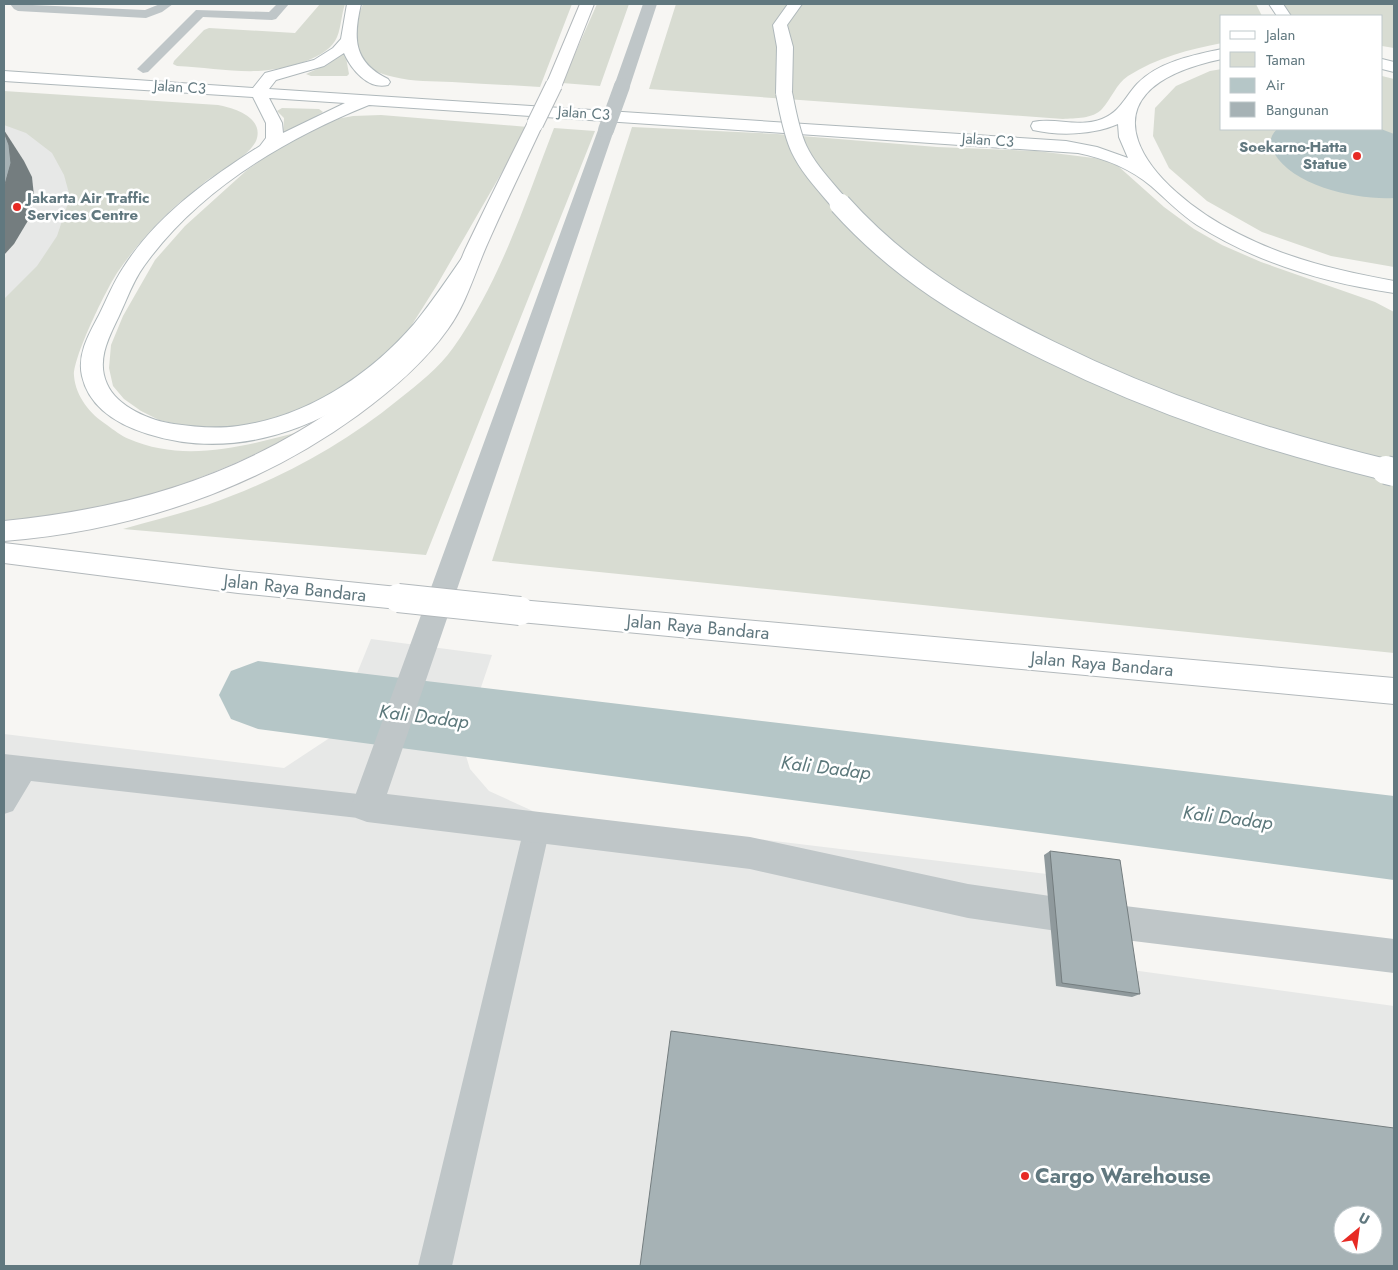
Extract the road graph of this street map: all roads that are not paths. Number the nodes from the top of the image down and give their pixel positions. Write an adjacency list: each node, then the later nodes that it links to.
1 (167, 4): 8 (lane)
2 (283, 4): 13 (lane)
3 (354, 4): 10 (street)
4 (587, 4): 34 (street, bridge)
5 (650, 4): 24 (street)
6 (795, 4): 38 (street, bridge)
7 (1276, 4): 9 (street)
8 (15, 8)
9 (1283, 15)
10 (350, 40): 17 (street); 20 (street)
11 (1220, 55): 28 (street)
12 (123, 68): 13 (street, Jalan C3)
13 (143, 69): 14 (street, Jalan C3)
14 (162, 70)
15 (4, 76): 22 (street, Jalan C3)
16 (253, 76): 17 (street)
17 (271, 76): 18 (street); 22 (street)
18 (318, 79)
19 (354, 81): 20 (street)
20 (382, 82): 21 (street); 27 (street)
21 (402, 84)
22 (258, 92): 27 (street, Jalan C3); 32 (street)
23 (530, 92): 25 (street, Jalan C3)
24 (626, 92): 26 (street, Jalan C3); 44 (street, bridge)
25 (570, 95)
26 (600, 97)
27 (372, 99): 32 (street); 33 (street, Jalan C3)
28 (1129, 107): 31 (street, Jalan C3); 33 (street)
29 (768, 108): 30 (street)
30 (808, 110)
31 (1025, 125)
32 (265, 151): 34 (street)
33 (1156, 181): 35 (street)
34 (471, 259): 39 (street)
35 (1366, 283): 36 (street); 37 (street)
36 (1394, 287)
37 (1394, 294)
38 (1394, 472)
39 (4, 531)
40 (4, 553): 41 (street, Jalan Raya Bandara, bridge)
41 (1394, 691)
42 (14, 768): 43 (lane); 44 (lane)
43 (4, 802)
44 (368, 807): 45 (street)
45 (537, 828): 46 (street); 47 (lane)
46 (1394, 956)
47 (435, 1266)

